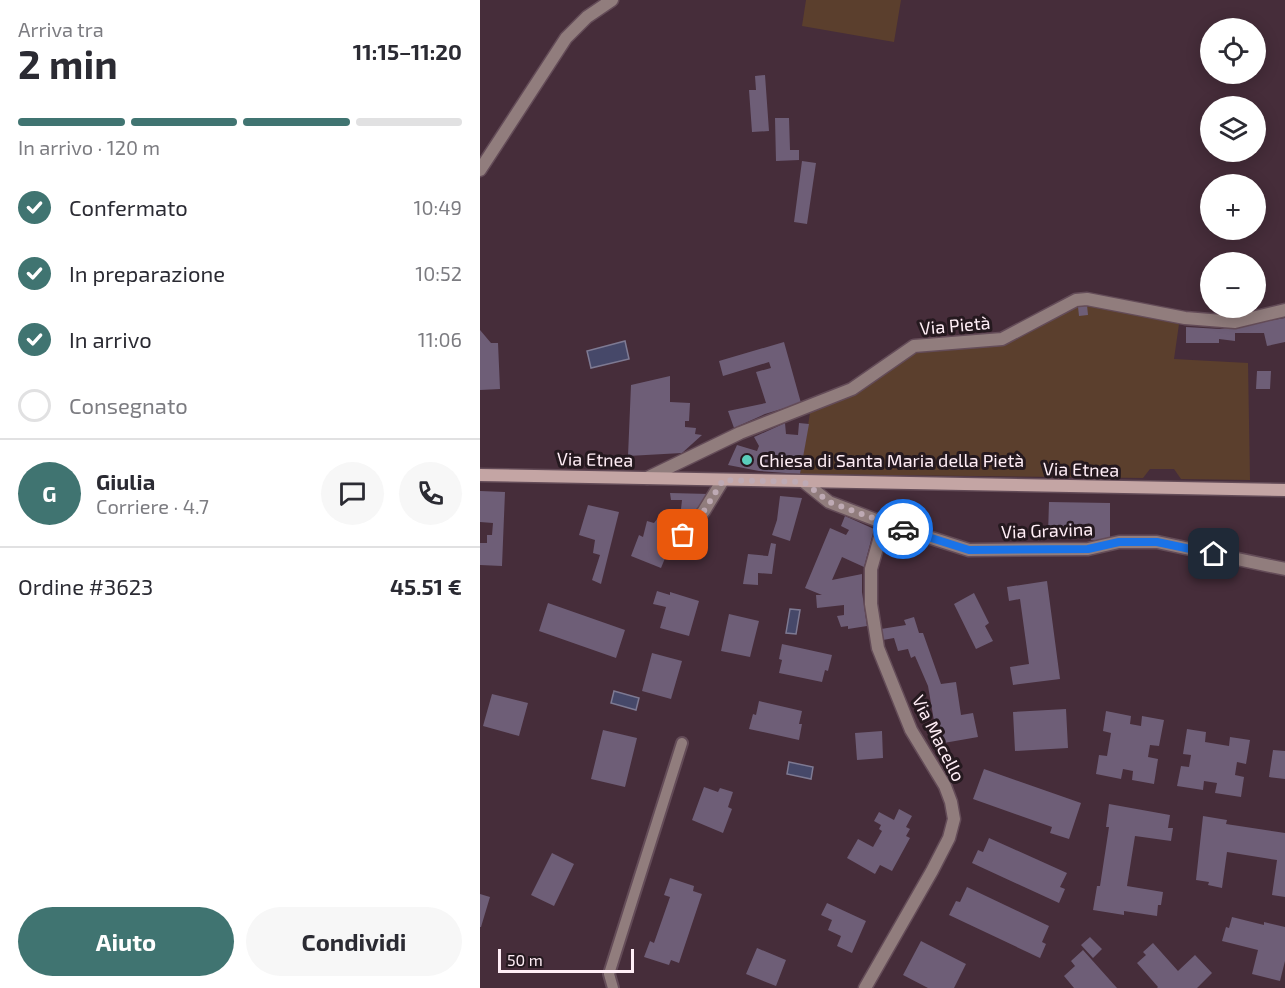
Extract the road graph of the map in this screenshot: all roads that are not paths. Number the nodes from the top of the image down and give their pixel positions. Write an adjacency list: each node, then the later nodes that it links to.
1 (612, 0): 2 (street)
2 (480, 170)
3 (1285, 310): 5 (street, Via Pietà)
4 (480, 475): 5 (main road, Via Etnea)
5 (647, 478): 6 (main road, Via Etnea)
6 (723, 480): 7 (main road, Via Etnea); 10 (street)
7 (804, 482): 8 (main road, Via Etnea); 9 (street, Via Gravina)
8 (1285, 490)
9 (884, 523): 11 (street, Via Gravina); 14 (street, Via Macello)
10 (679, 542)
11 (1285, 569)
12 (682, 743): 13 (lane)
13 (613, 988)
14 (865, 988)

